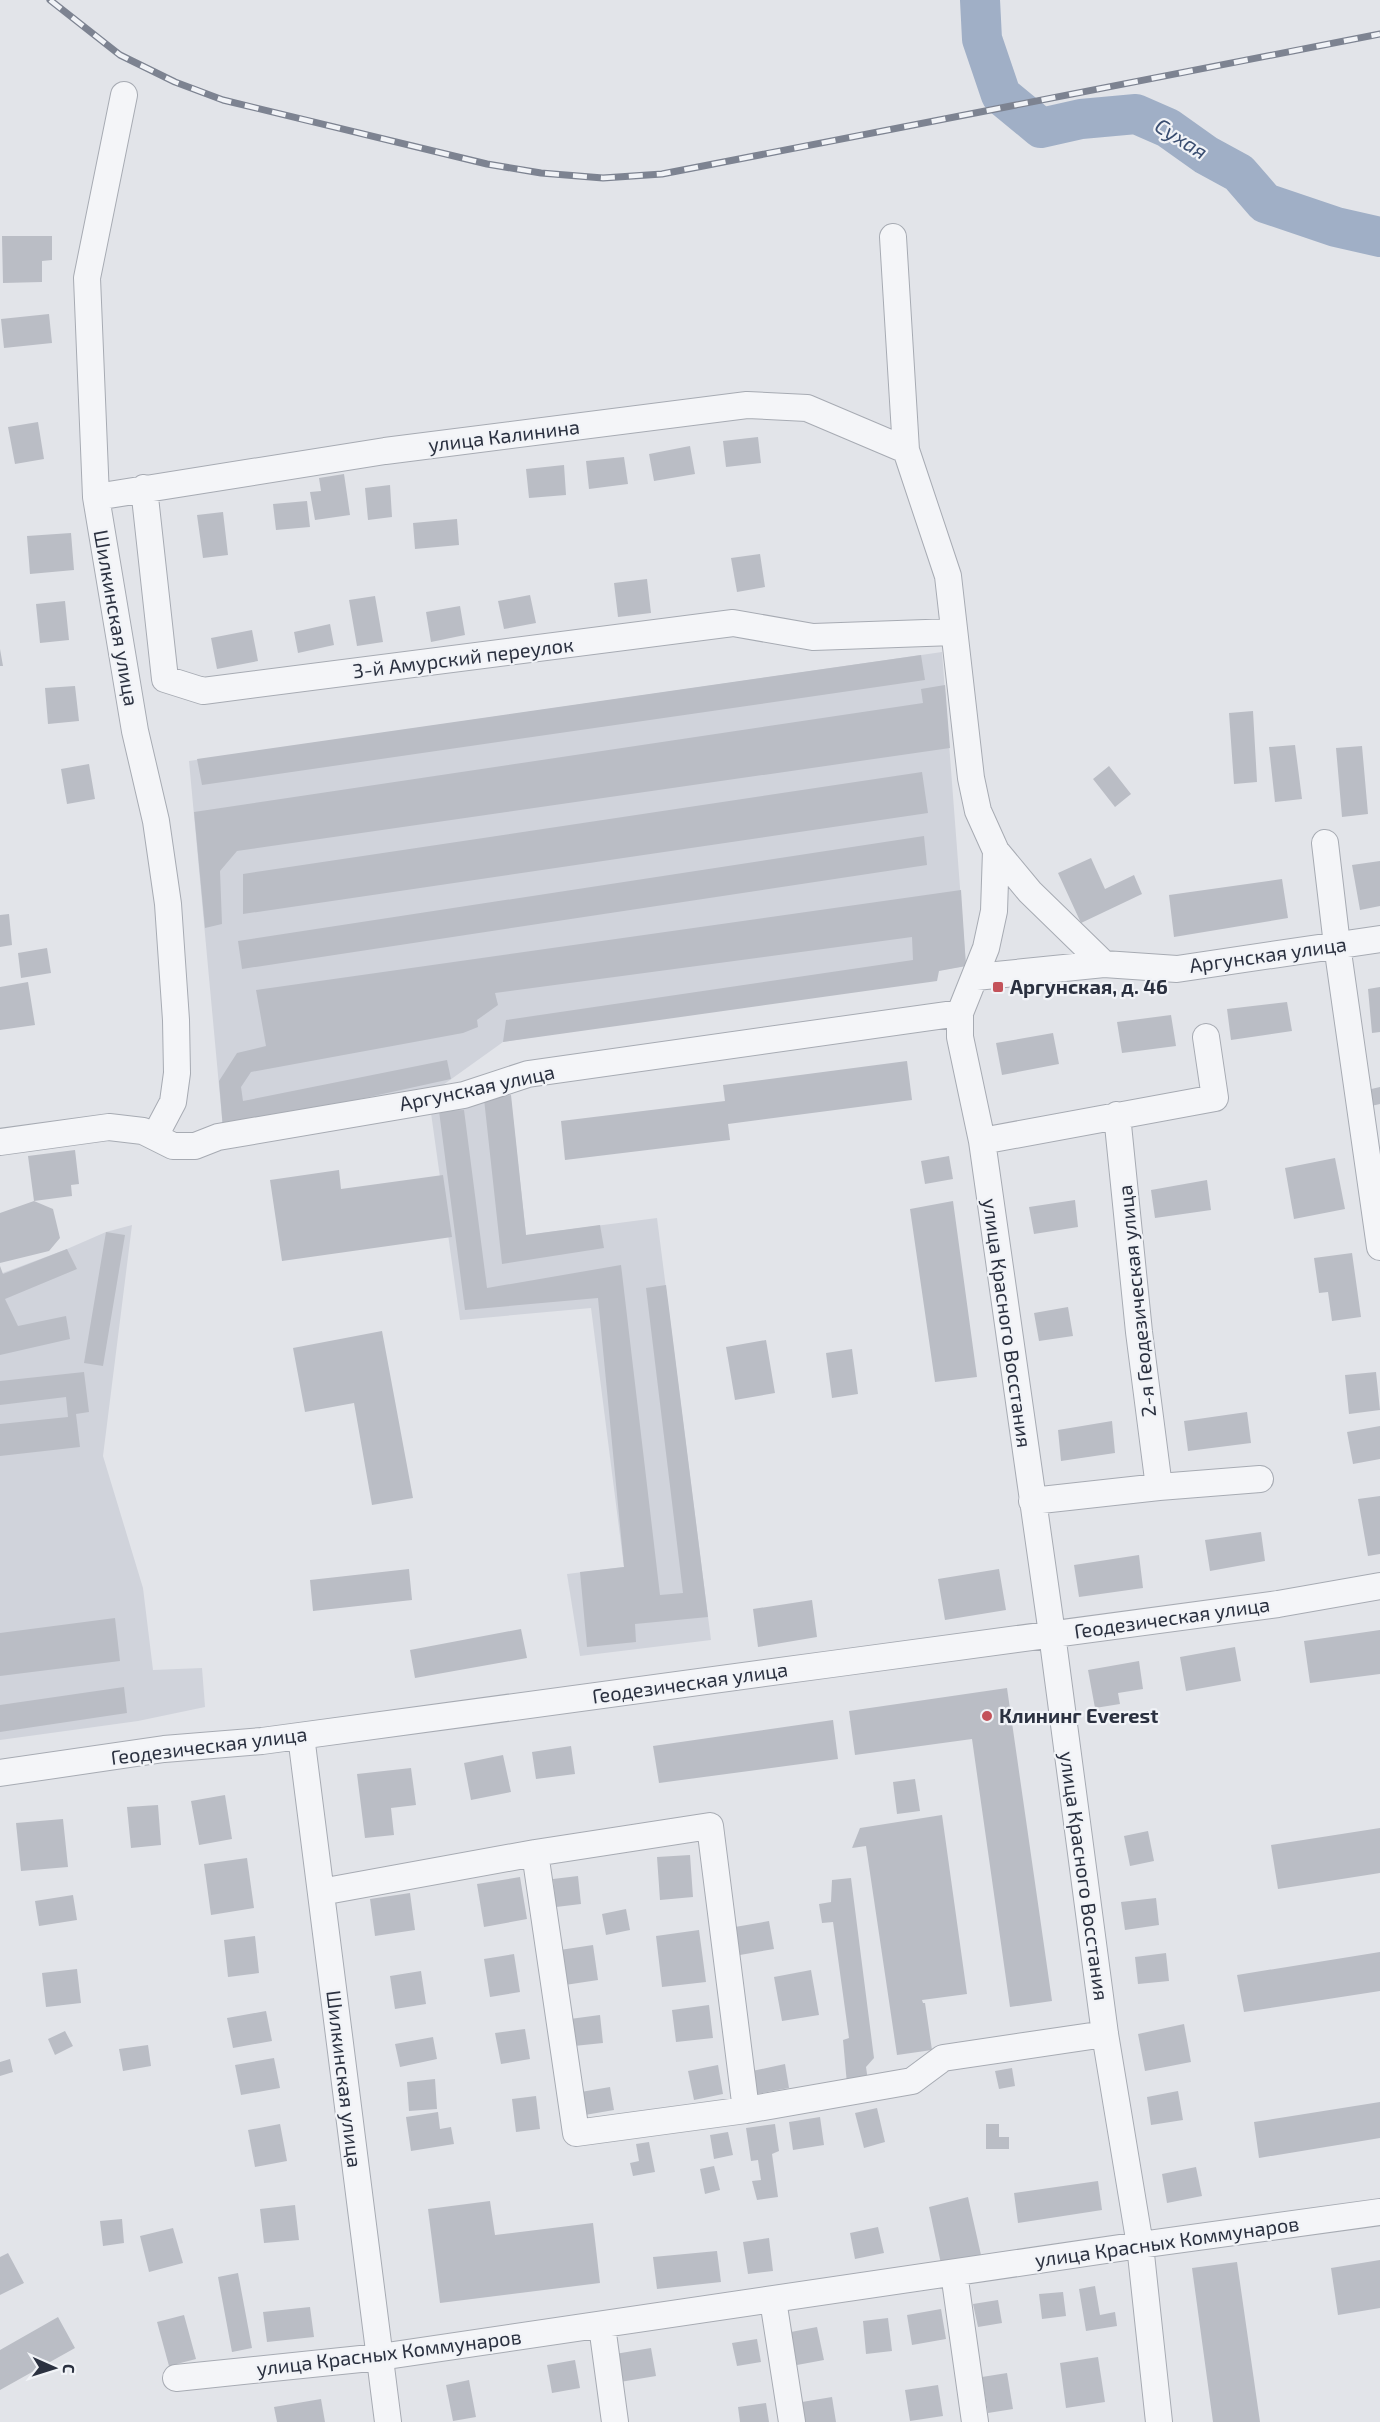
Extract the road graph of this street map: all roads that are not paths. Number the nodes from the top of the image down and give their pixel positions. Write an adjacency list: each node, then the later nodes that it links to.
1 (124, 95): 5 (street, Шилкинская улица)
2 (893, 237): 3 (street, улица Красного Восстания)
3 (906, 450): 4 (street, улица Калинина); 6 (street, улица Красного Восстания)
4 (144, 488): 5 (street, улица Калинина); 6 (street, 3-й Амурский переулок)
5 (96, 496): 16 (street, Шилкинская улица)
6 (954, 632): 8 (street, улица Красного Восстания)
7 (1325, 843): 10 (street)
8 (996, 851): 11 (street); 12 (street, улица Красного Восстания)
9 (1380, 939): 10 (street, Аргунская улица)
10 (1337, 945): 11 (street, Аргунская улица); 19 (street)
11 (1104, 964): 12 (street, Аргунская улица)
12 (976, 977): 13 (street, улица Красного Восстания)
13 (960, 1013): 16 (street, Аргунская улица); 17 (street, улица Красного Восстания)
14 (1206, 1037): 15 (street)
15 (1117, 1115): 17 (street); 21 (street, 2-я Геодезическая улица)
16 (155, 1136): 18 (street, Аргунская улица)
17 (982, 1141): 22 (street, улица Красного Восстания)
18 (0, 1142)
19 (1380, 1247)
20 (1260, 1479): 21 (street)
21 (1159, 1487): 22 (street)
22 (1032, 1501): 24 (street, улица Красного Восстания)
23 (1380, 1586): 24 (street, Геодезическая улица)
24 (1052, 1634): 25 (street, Геодезическая улица); 29 (street, улица Красного Восстания)
25 (301, 1736): 26 (street, Геодезическая улица); 28 (street, Шилкинская улица)
26 (0, 1773)
27 (535, 1853): 28 (street); 30 (street); 30 (street)
28 (321, 1892): 36 (street, Шилкинская улица)
29 (1105, 2034): 30 (street); 32 (street, улица Красного Восстания)
30 (746, 2110)
31 (1380, 2212): 32 (street, улица Красных Коммунаров)
32 (1140, 2245): 33 (street, улица Красных Коммунаров); 42 (street, улица Красного Восстания)
33 (954, 2273): 34 (street, улица Красных Коммунаров); 41 (street)
34 (773, 2300): 35 (street, улица Красных Коммунаров); 40 (street)
35 (602, 2326): 36 (street, улица Красных Коммунаров); 39 (street)
36 (380, 2357): 37 (street, улица Красных Коммунаров); 38 (street, Шилкинская улица)
37 (176, 2378)
38 (388, 2422)
39 (615, 2422)
40 (792, 2422)
41 (975, 2422)
42 (1159, 2422)

